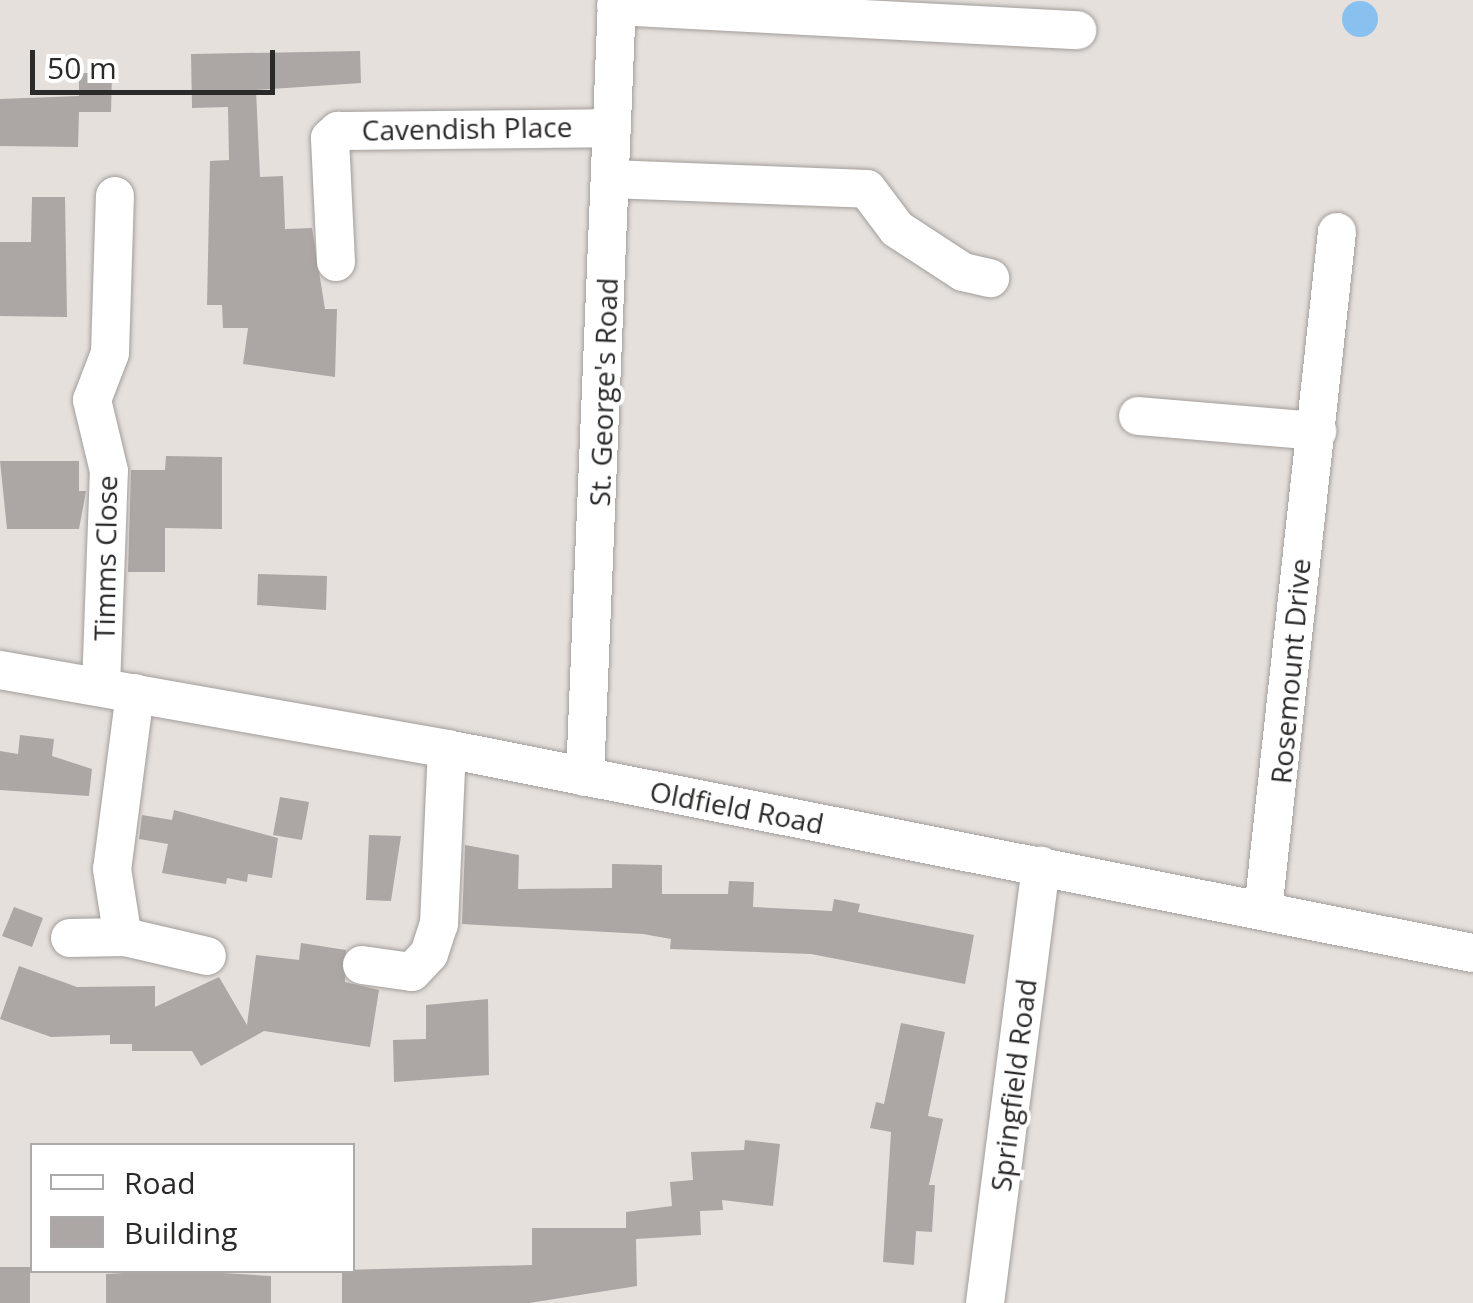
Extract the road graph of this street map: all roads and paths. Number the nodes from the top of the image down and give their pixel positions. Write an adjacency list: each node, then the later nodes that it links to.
1 (617, 3): 2 (street, St. George's Road); 3 (street, St. George's Road)
2 (1077, 30)
3 (612, 128): 4 (street, St. George's Road); 7 (street, Cavendish Place)
4 (610, 178): 8 (street); 14 (street, St. George's Road)
5 (115, 196): 12 (street, Timms Close)
6 (1337, 232): 10 (street, Rosemount Drive)
7 (336, 262)
8 (990, 278)
9 (1138, 416): 10 (street)
10 (1316, 431): 16 (street, Rosemount Drive)
11 (0, 670): 12 (street, Oldfield Road)
12 (118, 690): 13 (street, Oldfield Road); 17 (street, Timms Close)
13 (447, 749): 14 (street, Oldfield Road); 21 (street)
14 (585, 777): 15 (street, Oldfield Road)
15 (1041, 866): 16 (street, Oldfield Road); 22 (street, Springfield Road)
16 (1263, 911): 19 (street, Oldfield Road)
17 (125, 937): 18 (street); 20 (street)
18 (70, 938)
19 (1473, 953)
20 (207, 956)
21 (362, 965)
22 (985, 1303)

